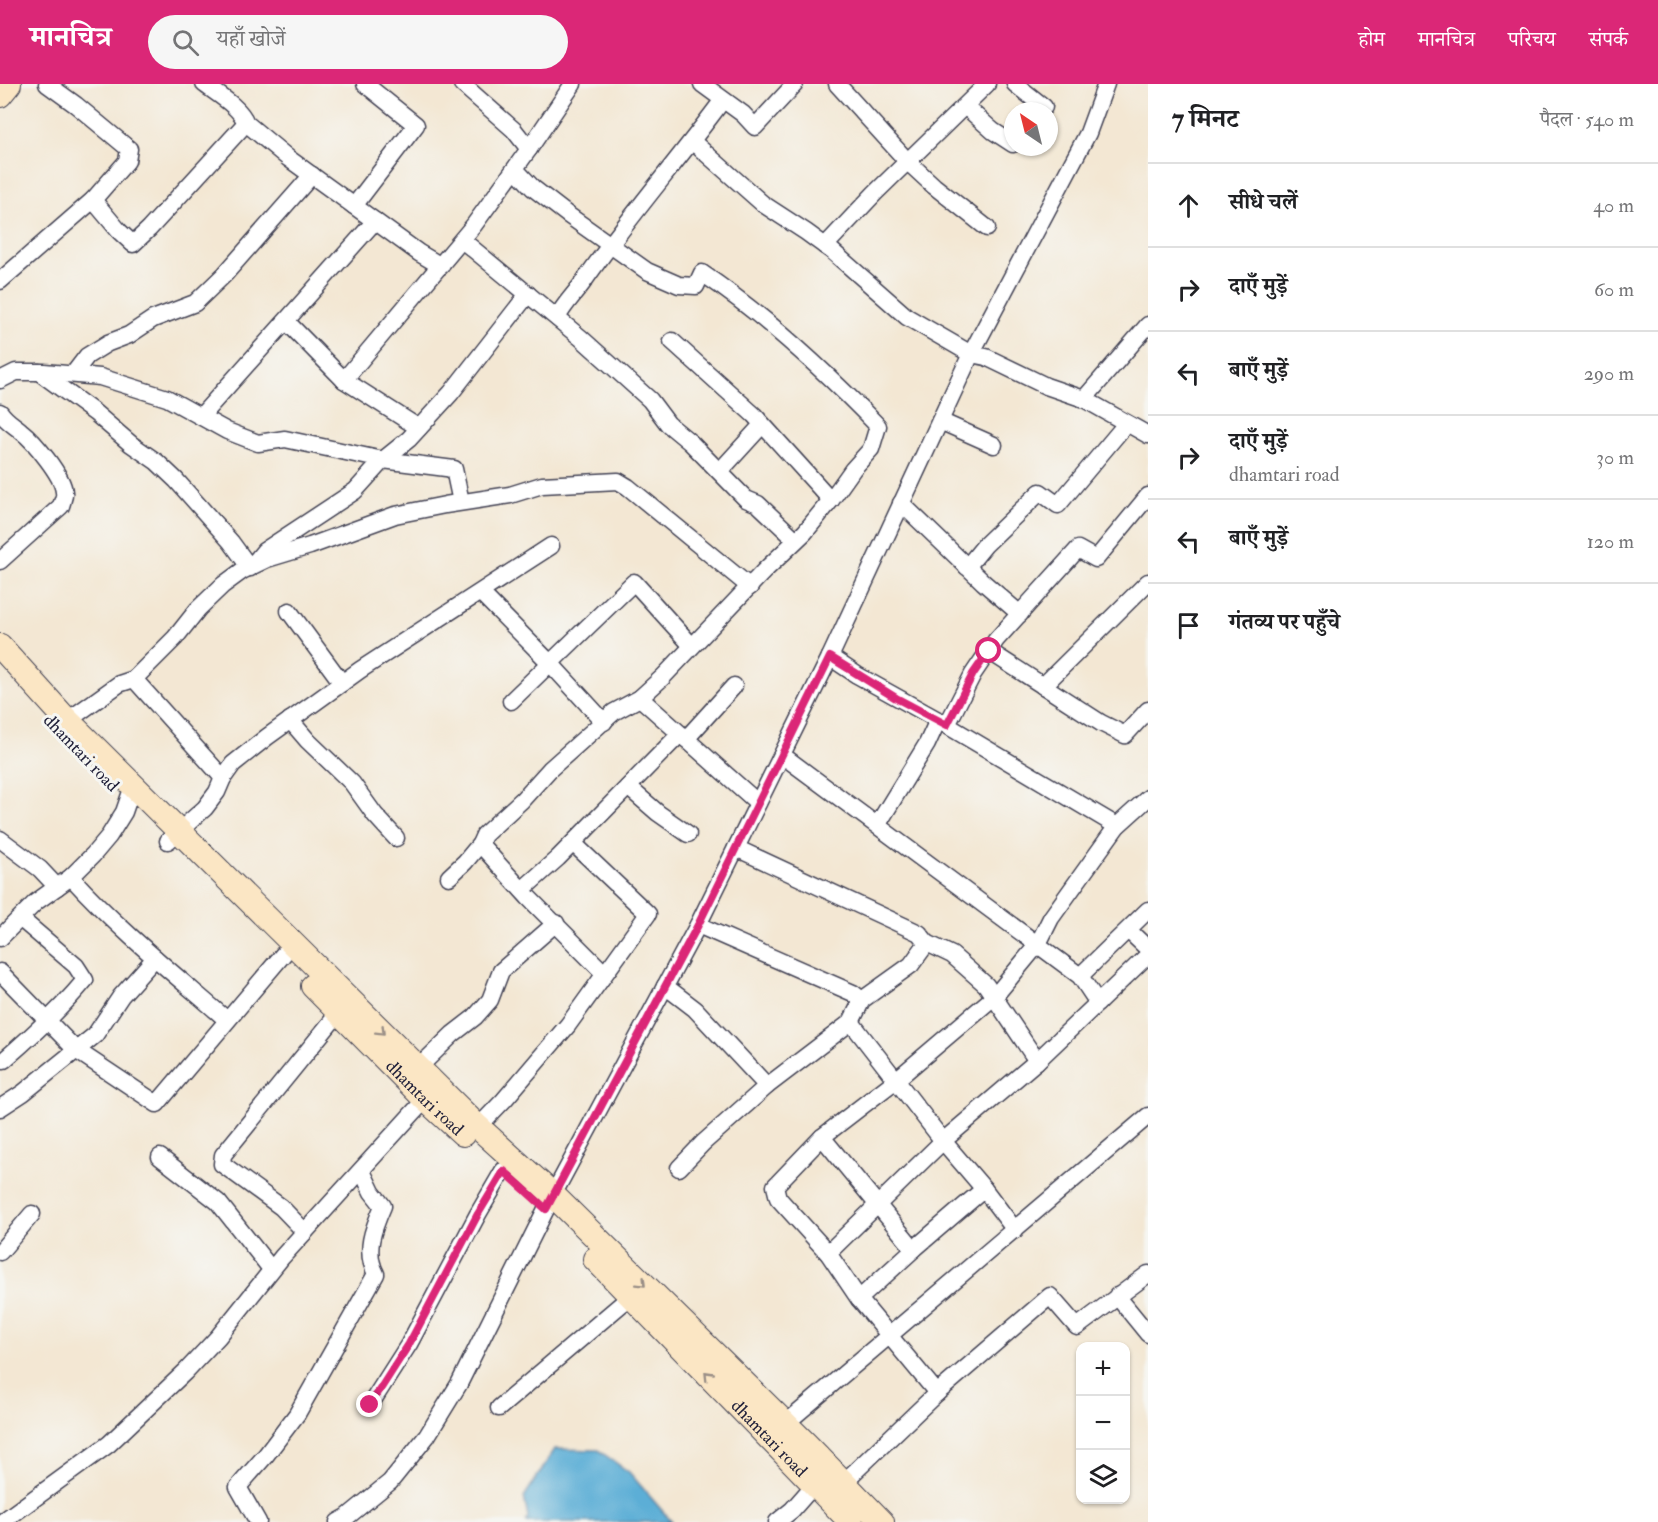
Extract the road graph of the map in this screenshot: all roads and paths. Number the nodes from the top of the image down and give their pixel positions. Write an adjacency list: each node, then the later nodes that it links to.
1 (9, 84): 13 (main road)
2 (47, 84): 24 (street)
3 (204, 84): 17 (street)
4 (365, 84): 25 (street)
5 (573, 84): 20 (street)
6 (702, 84): 14 (street)
7 (795, 84): 14 (street)
8 (837, 84): 21 (street)
9 (987, 84): 16 (street)
10 (1015, 84): 15 (street)
11 (1106, 84): 38 (street)
12 (464, 85): 20 (street)
13 (0, 96)
14 (722, 101): 19 (street)
15 (1038, 102)
16 (965, 106): 18 (street); 21 (street)
17 (246, 123): 23 (street); 24 (street)
18 (1004, 138)
19 (693, 142): 29 (street); 30 (street)
20 (529, 149): 22 (street)
21 (908, 162): 27 (street); 30 (street)
22 (515, 169): 28 (street); 29 (street)
23 (312, 175): 25 (street); 40 (street)
24 (93, 200): 32 (street)
25 (354, 206): 26 (street)
26 (375, 221): 31 (street); 35 (street)
27 (987, 228)
28 (462, 240): 31 (street); 33 (street)
29 (609, 245): 34 (street); 55 (street)
30 (825, 246): 38 (street)
31 (441, 266): 42 (street)
32 (0, 281)
33 (528, 294): 34 (street); 49 (street)
34 (556, 318): 53 (street)
35 (287, 321): 42 (street); 45 (street)
36 (1148, 325): 43 (street)
37 (672, 341): 48 (street)
38 (971, 354): 43 (street); 46 (street)
39 (39, 372): 40 (street); 41 (street); 62 (street)
40 (74, 373): 45 (street)
41 (0, 380)
42 (344, 380): 49 (street)
43 (1083, 399): 47 (street)
44 (0, 412): 60 (street)
45 (201, 416): 52 (street)
46 (940, 421): 51 (street); 57 (street)
47 (1126, 424): 50 (street); 61 (street)
48 (762, 425): 53 (street); 55 (street)
49 (419, 428): 52 (street)
50 (1148, 435)
51 (994, 445)
52 (383, 460): 56 (street); 62 (street)
53 (720, 471): 58 (street)
54 (1148, 496): 67 (street)
55 (831, 500): 58 (street)
56 (461, 502): 62 (street); 64 (street)
57 (902, 503): 61 (street); 71 (street)
58 (796, 540): 64 (street)
59 (551, 546): 65 (street)
60 (0, 561)
61 (967, 567): 67 (street)
62 (250, 568): 74 (street)
63 (1148, 582): 77 (street)
64 (750, 586): 69 (street)
65 (481, 593): 72 (street); 75 (street)
66 (289, 611): 75 (street)
67 (1020, 614): 70 (street)
68 (0, 646): 81 (main road)
69 (692, 646): 72 (street); 78 (street)
70 (989, 651): 77 (street); 84 (street)
71 (830, 657): 84 (street); 86 (street)
72 (550, 663): 79 (street); 83 (street)
73 (0, 670): 89 (main road, dhamtari road)
74 (134, 679): 81 (street); 87 (street)
75 (342, 683): 82 (street)
76 (734, 686): 85 (street)
77 (1043, 686): 80 (street)
78 (640, 698): 83 (street); 85 (street)
79 (511, 700)
80 (1148, 710)
81 (65, 718): 89 (main road)
82 (290, 720): 87 (street); 96 (street)
83 (604, 722): 99 (street)
84 (943, 722): 92 (street); 93 (street)
85 (683, 736): 88 (street); 91 (street)
86 (782, 755): 91 (street); 92 (street)
87 (223, 778): 95 (street)
88 (628, 787): 94 (street); 98 (street)
89 (131, 794): 95 (main road); 101 (street)
90 (1148, 798): 93 (street)
91 (758, 803): 100 (street)
92 (878, 824): 112 (street)
93 (1117, 826): 112 (street)
94 (688, 834)
95 (173, 836): 113 (main road)
96 (396, 838)
97 (0, 839): 103 (street)
98 (573, 843): 104 (street); 118 (street)
99 (480, 844): 102 (street); 104 (street)
100 (736, 848): 108 (street); 111 (street)
101 (71, 877): 103 (street); 116 (street)
102 (449, 877)
103 (57, 887): 106 (street)
104 (522, 891): 107 (street)
105 (1148, 910): 109 (street)
106 (21, 919): 110 (street); 125 (street)
107 (556, 923): 118 (street); 131 (street)
108 (698, 925): 120 (street); 122 (street)
109 (1128, 930): 114 (street); 119 (street)
110 (0, 938)
111 (927, 943): 121 (street); 122 (street)
112 (1038, 944): 119 (street); 121 (street)
113 (287, 949): 124 (main road); 126 (street)
114 (1148, 949)
115 (1148, 955): 123 (street)
116 (154, 958): 126 (street); 128 (street)
117 (0, 972): 125 (street)
118 (604, 973): 137 (street)
119 (1080, 976): 123 (street)
120 (665, 986): 133 (street); 145 (street)
121 (995, 996): 130 (street); 132 (street)
122 (862, 1000): 127 (street)
123 (1098, 1002): 130 (street)
124 (344, 1007): 131 (main road, one-way to 131); 134 (main road, dhamtari road); 149 (street)
125 (47, 1020): 128 (street); 129 (street)
126 (227, 1020): 128 (street)
127 (851, 1022): 132 (street); 133 (street)
128 (76, 1050): 135 (street)
129 (4, 1060)
130 (1037, 1061): 139 (street)
131 (418, 1068): 134 (main road)
132 (896, 1080): 138 (street); 139 (street)
133 (767, 1086): 141 (street)
134 (431, 1093): 137 (main road); 142 (street); 143 (main road, dhamtari road)
135 (0, 1108)
136 (1148, 1116): 148 (street)
137 (478, 1127): 145 (main road)
138 (822, 1137): 146 (street); 152 (street)
139 (943, 1141): 144 (street); 146 (street)
140 (160, 1156): 153 (street)
141 (679, 1168)
142 (362, 1171): 149 (street); 166 (street)
143 (504, 1171): 145 (main road, dhamtari road); 161 (street)
144 (984, 1188): 148 (street); 150 (street)
145 (549, 1202): 155 (main road, dhamtari road); 163 (main road, one-way to 163); 167 (street)
146 (877, 1204): 150 (street); 152 (street)
147 (32, 1214): 151 (street)
148 (1015, 1230): 159 (street)
149 (305, 1232): 153 (street)
150 (914, 1249): 157 (street)
151 (0, 1252)
152 (828, 1253): 157 (street)
153 (271, 1269): 165 (street)
154 (1148, 1274): 156 (street)
155 (631, 1296): 162 (street); 164 (main road, dhamtari road, one-way to 155)
156 (1117, 1296): 158 (street); 160 (street)
157 (859, 1299): 159 (street)
158 (1148, 1335)
159 (889, 1337): 160 (street); 163 (street)
160 (937, 1393): 164 (street)
161 (370, 1405)
162 (499, 1408)
163 (785, 1424): 164 (main road)
164 (829, 1478): 168 (street); 169 (main road, dhamtari road); 170 (main road)
165 (2, 1522)
166 (258, 1522)
167 (338, 1522)
168 (777, 1522)
169 (851, 1522)
170 (882, 1522)

